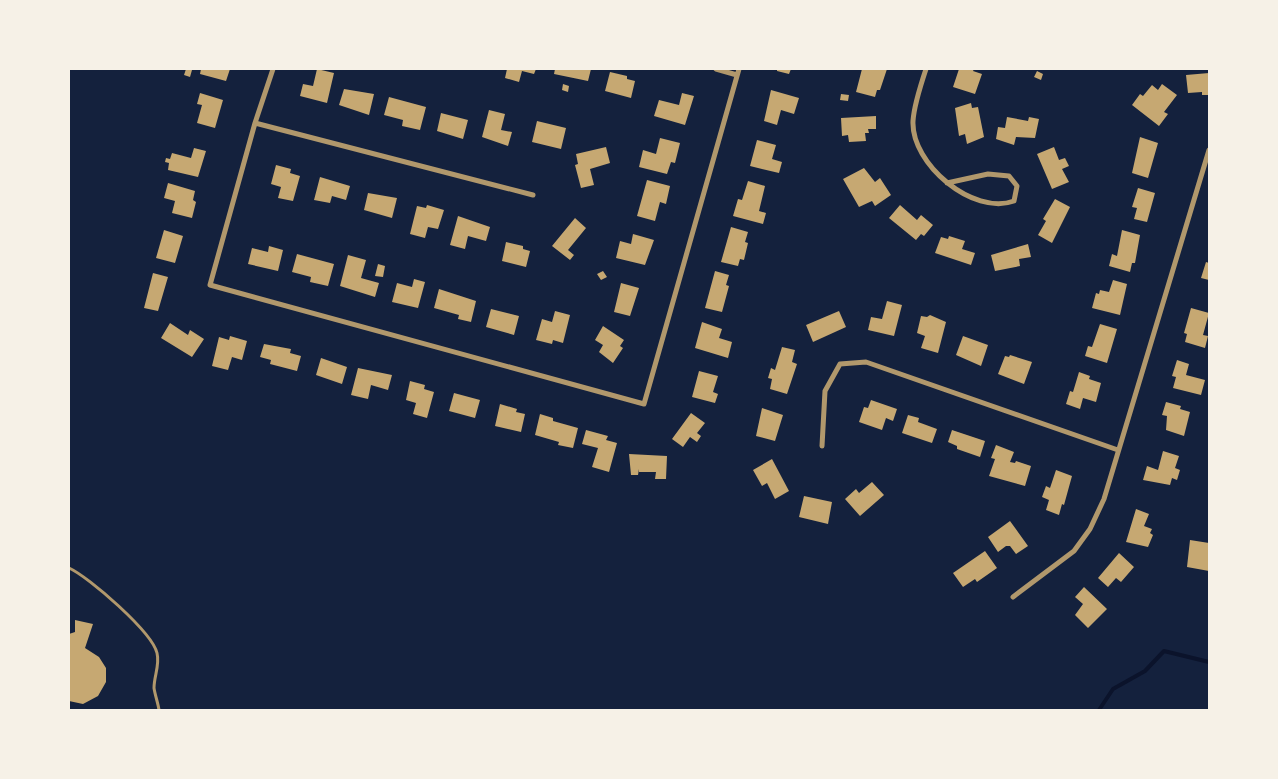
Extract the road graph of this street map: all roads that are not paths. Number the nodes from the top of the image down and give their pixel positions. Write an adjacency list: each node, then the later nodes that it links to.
1 (273, 69): 5 (street)
2 (716, 69): 4 (street)
3 (926, 69): 7 (street)
4 (738, 72): 5 (street)
5 (255, 123): 8 (street)
6 (1209, 150): 10 (street)
7 (947, 183): 7 (street)
8 (533, 195)
9 (822, 446): 10 (street)
10 (1118, 450): 12 (street)
11 (69, 568): 13 (lane)
12 (1013, 597)
13 (159, 710)

